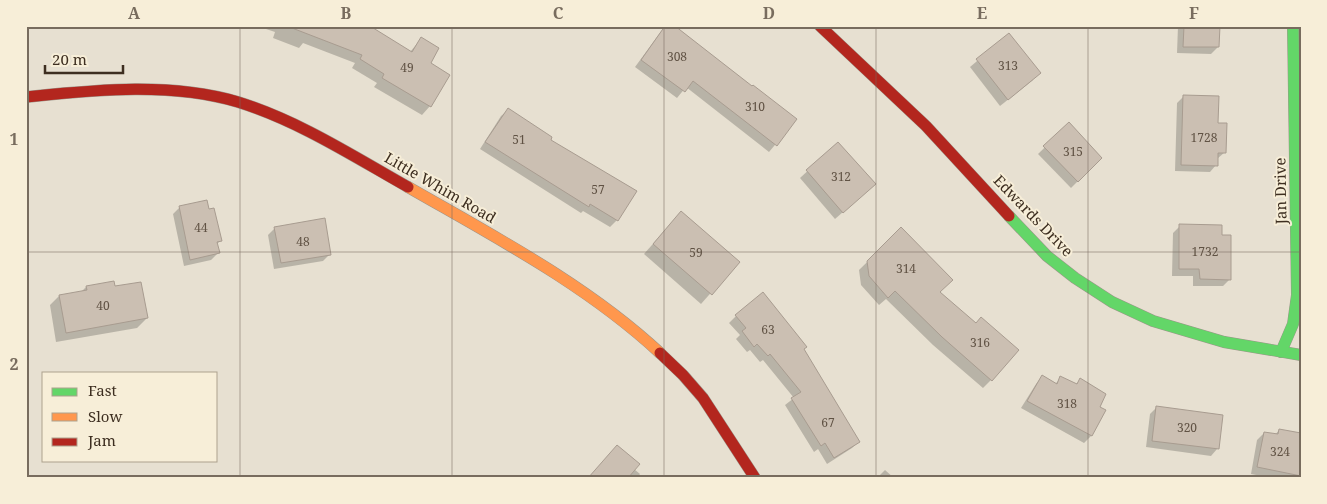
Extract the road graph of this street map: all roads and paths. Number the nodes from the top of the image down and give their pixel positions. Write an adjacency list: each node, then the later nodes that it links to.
1 (820, 26): 4 (street, Edwards Drive)
2 (1293, 26): 4 (street, Jan Drive)
3 (26, 97): 6 (street, Little Whim Road)
4 (1281, 352): 5 (street, Edwards Drive)
5 (1301, 355)
6 (755, 478)

